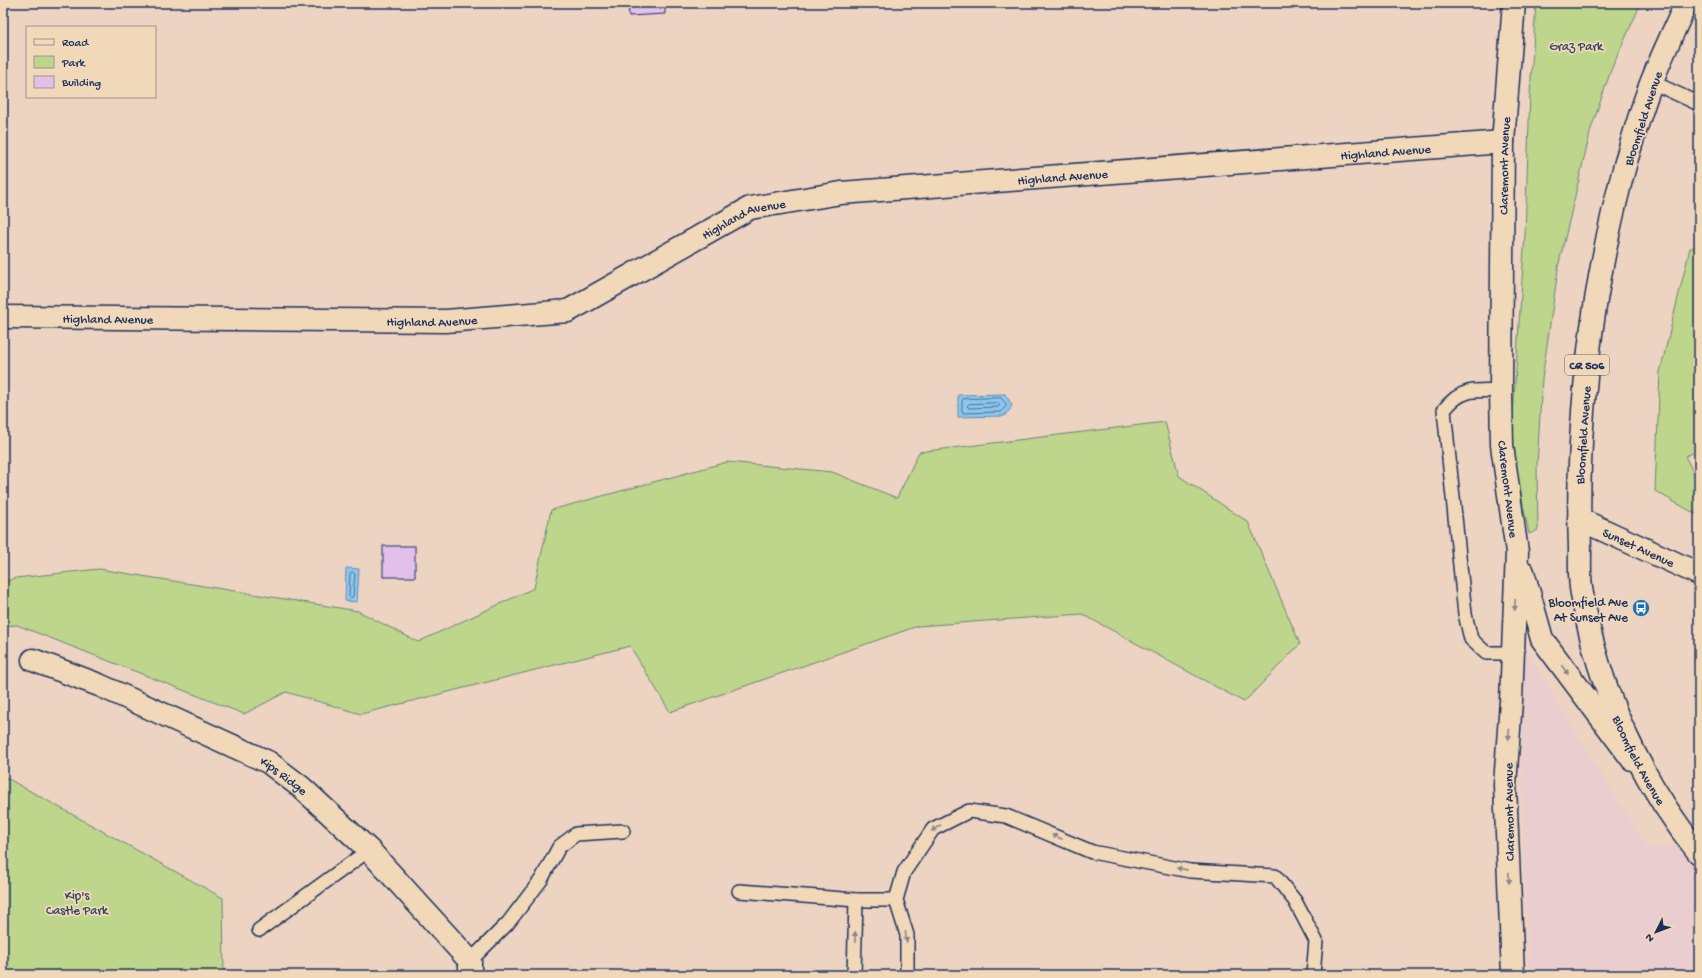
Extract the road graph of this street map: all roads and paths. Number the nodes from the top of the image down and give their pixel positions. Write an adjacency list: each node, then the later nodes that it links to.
1 (1514, 3): 5 (street, Claremont Avenue)
2 (1686, 3): 3 (street, Bloomfield Avenue / CR 506)
3 (1652, 82): 4 (lane); 8 (street, Bloomfield Avenue / CR 506)
4 (1699, 104)
5 (1503, 142): 6 (street, Highland Avenue); 7 (street, Claremont Avenue)
6 (3, 317)
7 (1501, 391): 9 (street, Claremont Avenue); 11 (lane)
8 (1579, 519): 10 (street, Sunset Avenue); 13 (street, Bloomfield Avenue / CR 506)
9 (1517, 552): 11 (street, Claremont Avenue, one-way to 11); 13 (street, one-way to 13)
10 (1699, 574)
11 (1513, 653): 25 (street, Claremont Avenue, one-way to 25)
12 (33, 660): 15 (street, Kips Ridge)
13 (1653, 787): 16 (street, Bloomfield Avenue / CR 506)
14 (623, 832): 21 (lane)
15 (369, 850): 20 (lane); 21 (street, Kips Ridge)
16 (1699, 854)
17 (739, 891): 18 (lane)
18 (856, 900): 19 (lane); 22 (lane, one-way to 18)
19 (896, 900): 23 (lane, one-way to 23); 24 (lane, one-way to 19)
20 (259, 930)
21 (470, 968)
22 (854, 975)
23 (907, 975)
24 (1314, 975)
25 (1513, 975)

